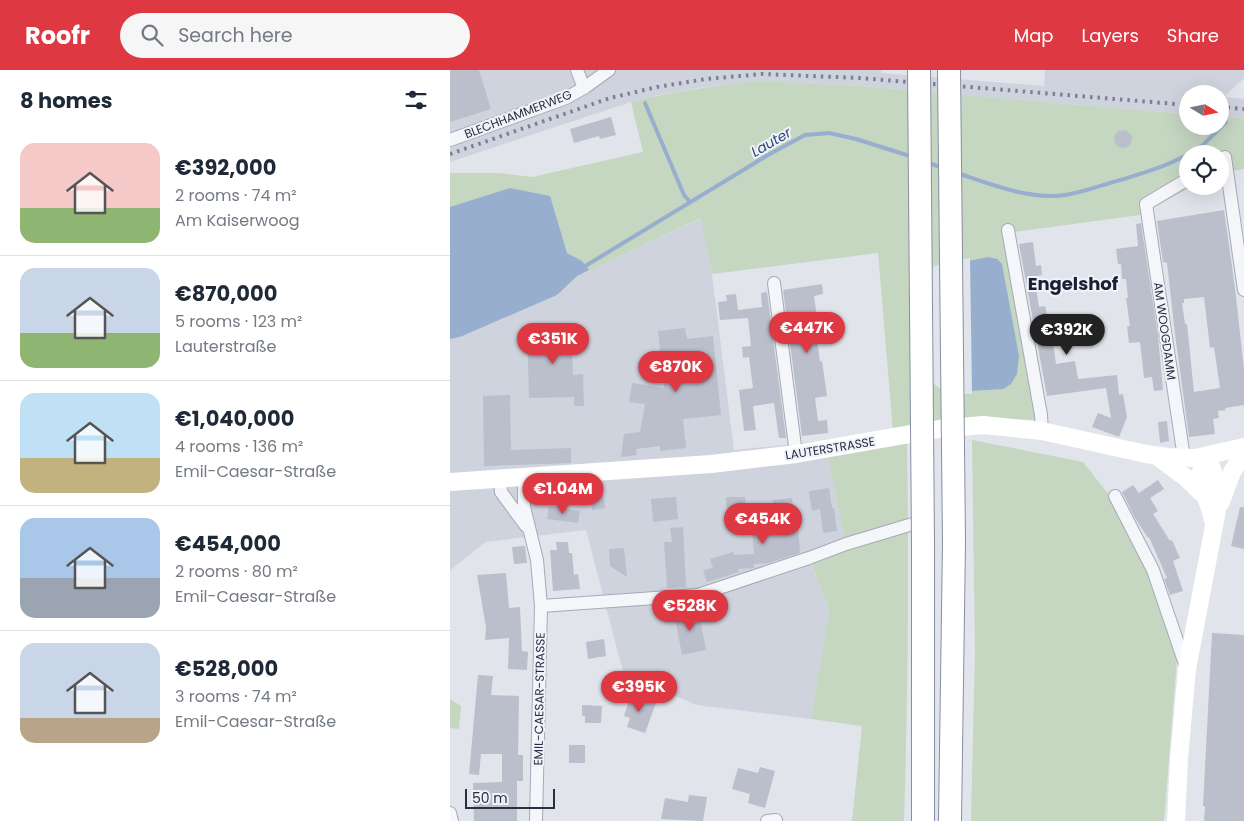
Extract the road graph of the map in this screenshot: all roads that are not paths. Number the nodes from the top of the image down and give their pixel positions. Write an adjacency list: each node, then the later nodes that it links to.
1 (577, 70): 5 (street)
2 (609, 70): 5 (street, BLECHHAMMERWEG)
3 (920, 70): 32 (highway, bridge)
4 (949, 70): 33 (highway, bridge)
5 (584, 88): 6 (street, BLECHHAMMERWEG)
6 (450, 140)
7 (1179, 184): 18 (street, AM WOOGDAMM)
8 (1229, 195): 11 (street)
9 (1008, 230): 12 (street)
10 (774, 283): 15 (street)
11 (1244, 290)
12 (1042, 431): 15 (main road, LAUTERSTRASSE); 16 (main road, LAUTERSTRASSE)
13 (1244, 447): 17 (main road, LAUTERSTRASSE)
14 (1244, 453): 25 (main road)
15 (796, 454): 19 (main road, LAUTERSTRASSE)
16 (1156, 456): 18 (main road, LAUTERSTRASSE); 23 (main road)
17 (1206, 456): 18 (main road, LAUTERSTRASSE); 23 (main road); 25 (main road)
18 (1184, 458)
19 (524, 477): 20 (main road, LAUTERSTRASSE); 26 (street, EMIL-CAESAR-STRASSE)
20 (500, 479): 21 (main road, LAUTERSTRASSE); 26 (street, EMIL-CAESAR-STRASSE)
21 (450, 482)
22 (1116, 496): 28 (street)
23 (1204, 496): 25 (main road)
24 (927, 519): 27 (street)
25 (1215, 521): 28 (main road)
26 (529, 530): 27 (street, EMIL-CAESAR-STRASSE)
27 (541, 606): 31 (street, EMIL-CAESAR-STRASSE)
28 (1187, 669): 34 (main road)
29 (450, 813): 30 (street)
30 (452, 821)
31 (536, 821)
32 (923, 821)
33 (950, 821)
34 (1176, 821)

